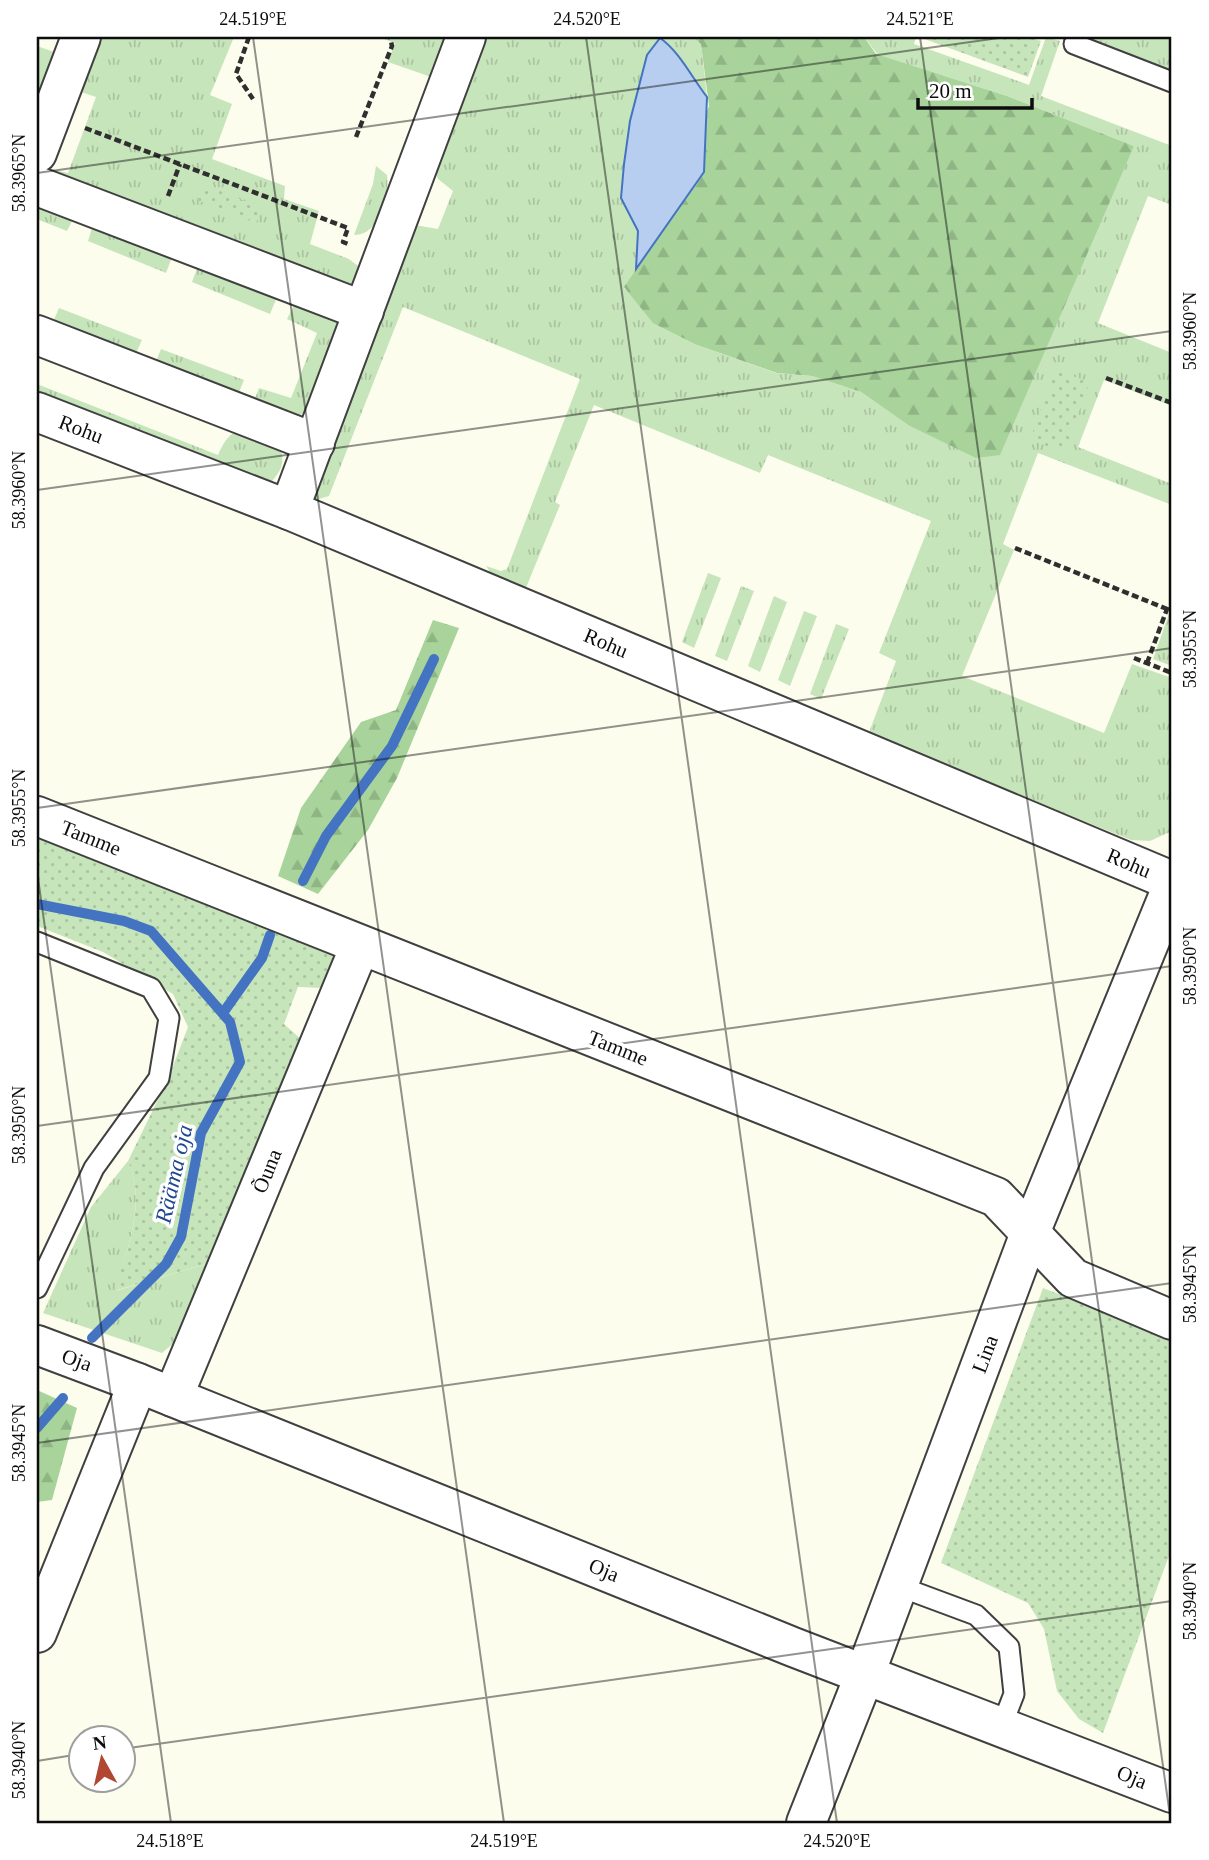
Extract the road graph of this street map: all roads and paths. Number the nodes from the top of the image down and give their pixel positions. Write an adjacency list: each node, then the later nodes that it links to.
1 (81, 37): 8 (street)
2 (249, 37): 7 (path)
3 (390, 37): 9 (path)
4 (466, 37): 12 (street)
5 (1074, 44): 6 (lane)
6 (1172, 82)
7 (253, 99)
8 (51, 116): 10 (street); 12 (path)
9 (356, 137)
10 (37, 153)
11 (37, 186): 13 (street)
12 (384, 258): 13 (street)
13 (364, 311): 18 (street)
14 (37, 335): 18 (street)
15 (1106, 378): 16 (path)
16 (1172, 402)
17 (37, 412): 19 (street, Rohu)
18 (315, 443): 19 (street)
19 (289, 510): 26 (street, Rohu)
20 (1015, 548): 21 (path)
21 (1170, 610): 23 (path)
22 (1134, 658): 23 (path)
23 (1147, 663): 24 (path)
24 (1172, 673)
25 (37, 816): 29 (street, Tamme)
26 (1172, 881)
27 (1172, 887): 30 (street, Lina)
28 (37, 942): 31 (lane)
29 (360, 946): 30 (street, Tamme); 35 (street, Õuna)
30 (1030, 1233): 32 (street, Tamme); 36 (street, Lina)
31 (37, 1288)
32 (1172, 1320)
33 (37, 1345): 34 (street, Oja)
34 (138, 1382): 35 (street, Oja); 37 (street)
35 (173, 1397): 38 (street, Oja)
36 (898, 1586): 38 (street, Lina); 39 (lane)
37 (37, 1633)
38 (865, 1674): 39 (street, Oja); 41 (street, Lina)
39 (1002, 1725): 40 (street, Oja)
40 (1172, 1793)
41 (806, 1823)

